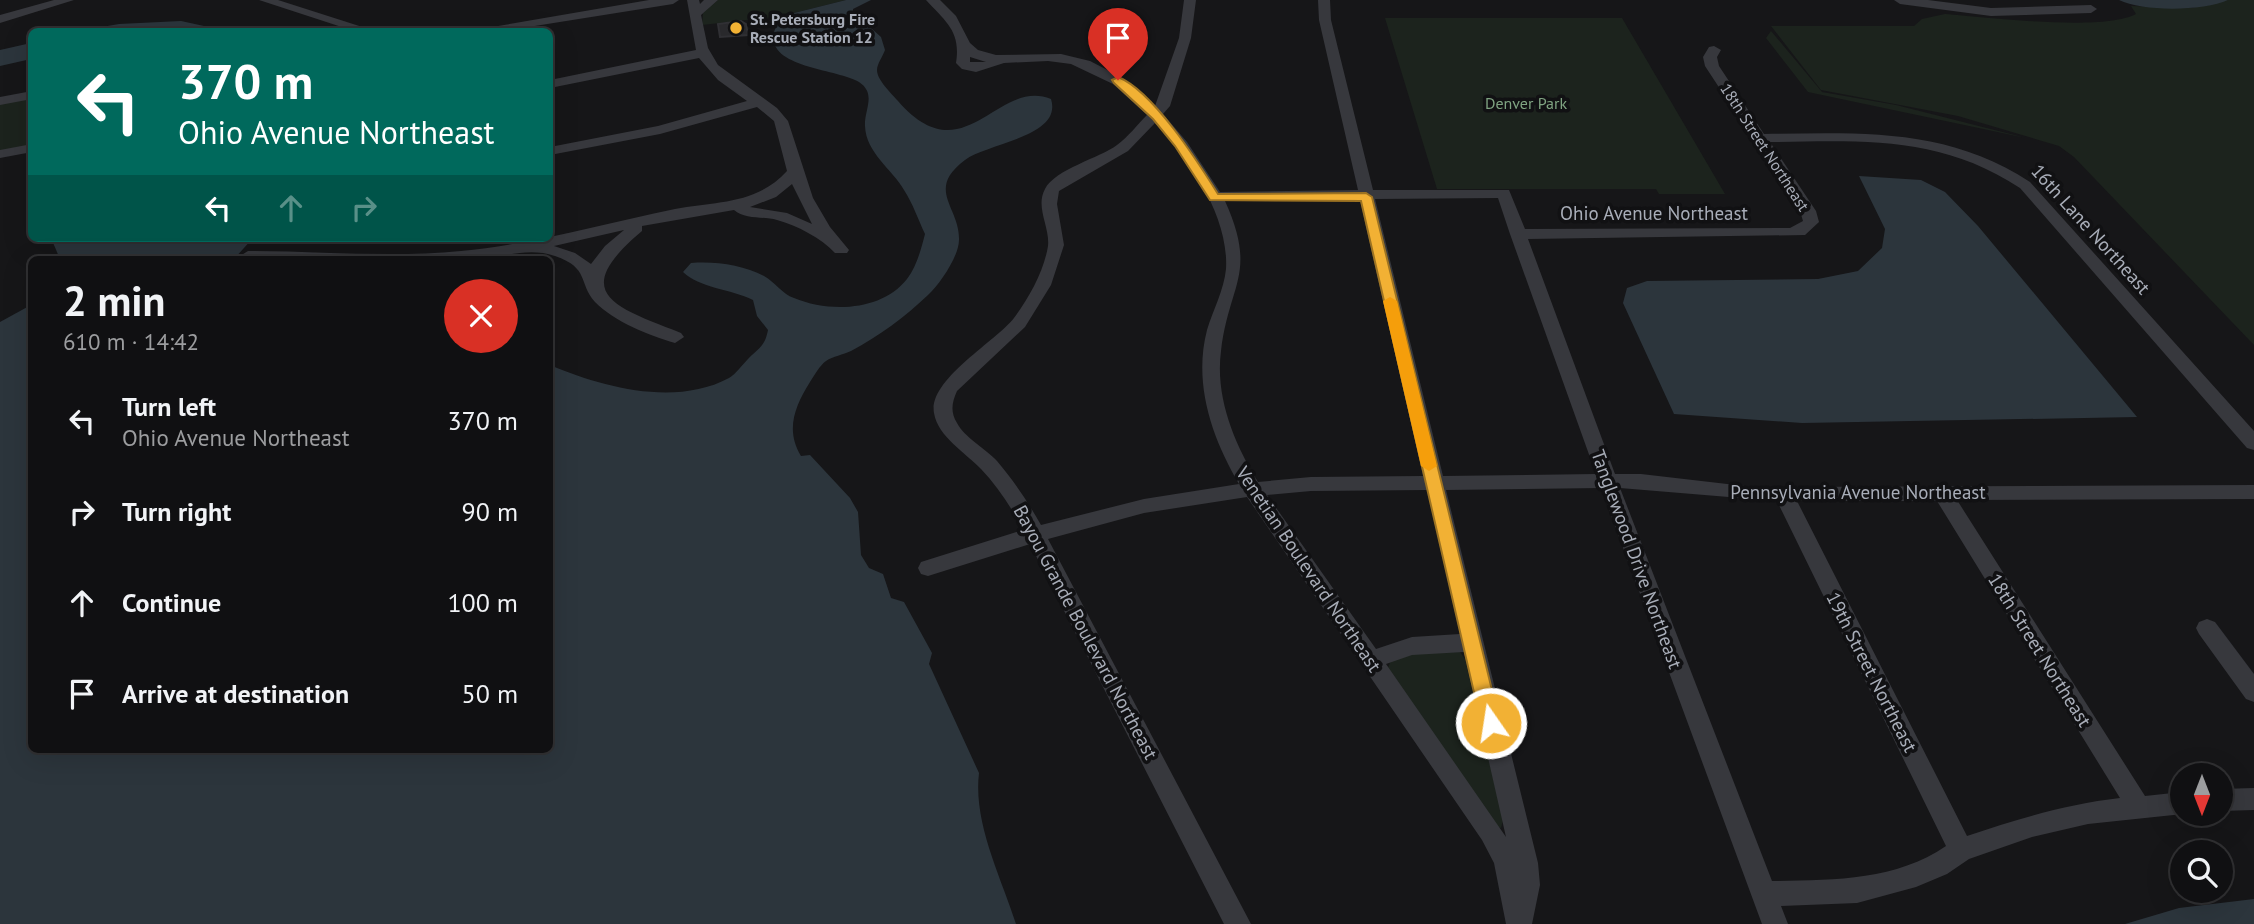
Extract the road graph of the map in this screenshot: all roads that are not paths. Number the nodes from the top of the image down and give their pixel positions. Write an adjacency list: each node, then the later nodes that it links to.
1 (68, 0): 12 (street)
2 (81, 0): 12 (street)
3 (265, 0): 15 (street)
4 (673, 0): 16 (street)
5 (712, 0): 11 (street)
6 (955, 0): 10 (street)
7 (1190, 0): 20 (street)
8 (1324, 0): 34 (street)
9 (1900, 0): 13 (street)
10 (936, 4): 21 (street)
11 (694, 7): 18 (street)
12 (40, 8): 14 (street)
13 (2091, 9)
14 (0, 19)
15 (363, 28)
16 (494, 28)
17 (1714, 50): 26 (street, 18th Street Northeast)
18 (702, 52): 19 (street); 24 (street)
19 (553, 83)
20 (1171, 86): 21 (street); 25 (street)
21 (1134, 94): 25 (street); 27 (street)
22 (28, 96): 23 (street)
23 (0, 101)
24 (758, 102): 30 (street); 32 (street)
25 (1157, 116): 27 (street, Bayou Grande Boulevard Northeast); 28 (street, Venetian Boulevard Northeast)
26 (1760, 138): 37 (street, 18th Street Northeast); 50 (street, 16th Lane Northeast)
27 (1134, 140): 28 (street); 57 (street, Bayou Grande Boulevard Northeast)
28 (1180, 144): 33 (street, Venetian Boulevard Northeast)
29 (28, 149): 31 (street)
30 (553, 150)
31 (0, 154)
32 (795, 172): 35 (street); 39 (street)
33 (1214, 197): 34 (street); 53 (street, Venetian Boulevard Northeast)
34 (1366, 197): 38 (street, Tanglewood Drive Northeast); 52 (street)
35 (728, 208): 36 (street); 39 (street)
36 (642, 223): 40 (street); 48 (street)
37 (1790, 233): 38 (street, Ohio Avenue Northeast)
38 (1518, 234): 51 (street, Tanglewood Drive Northeast)
39 (827, 236): 44 (street)
40 (553, 241)
41 (351, 242): 46 (street)
42 (549, 242): 43 (street)
43 (524, 247): 47 (street); 48 (street)
44 (841, 250)
45 (248, 256): 46 (street)
46 (355, 256)
47 (450, 256)
48 (593, 278): 49 (street)
49 (675, 337)
50 (2254, 443)
51 (1608, 482): 52 (street, Pennsylvania Avenue Northeast); 55 (street, Pennsylvania Avenue Northeast); 68 (street, Tanglewood Drive Northeast)
52 (1433, 483): 53 (street, Pennsylvania Avenue Northeast); 60 (street)
53 (1252, 489): 57 (street, Pennsylvania Avenue Northeast); 61 (street, Venetian Boulevard Northeast)
54 (2254, 492): 56 (street, Pennsylvania Avenue Northeast)
55 (1783, 493): 56 (street, Pennsylvania Avenue Northeast); 67 (street, 19th Street Northeast)
56 (1942, 493): 66 (street, 18th Street Northeast)
57 (1036, 534): 58 (street, Pennsylvania Avenue Northeast); 69 (street, Bayou Grande Boulevard Northeast)
58 (928, 568)
59 (2207, 628): 62 (street)
60 (1472, 642): 61 (street); 70 (street)
61 (1371, 660): 70 (street, Venetian Boulevard Northeast)
62 (2254, 692)
63 (2254, 799): 64 (street)
64 (2233, 800)
65 (2170, 804): 66 (street)
66 (2139, 807): 67 (street)
67 (1961, 850): 68 (street)
68 (1762, 894): 71 (street, Tanglewood Drive Northeast)
69 (1238, 924)
70 (1520, 924)
71 (1775, 924)

